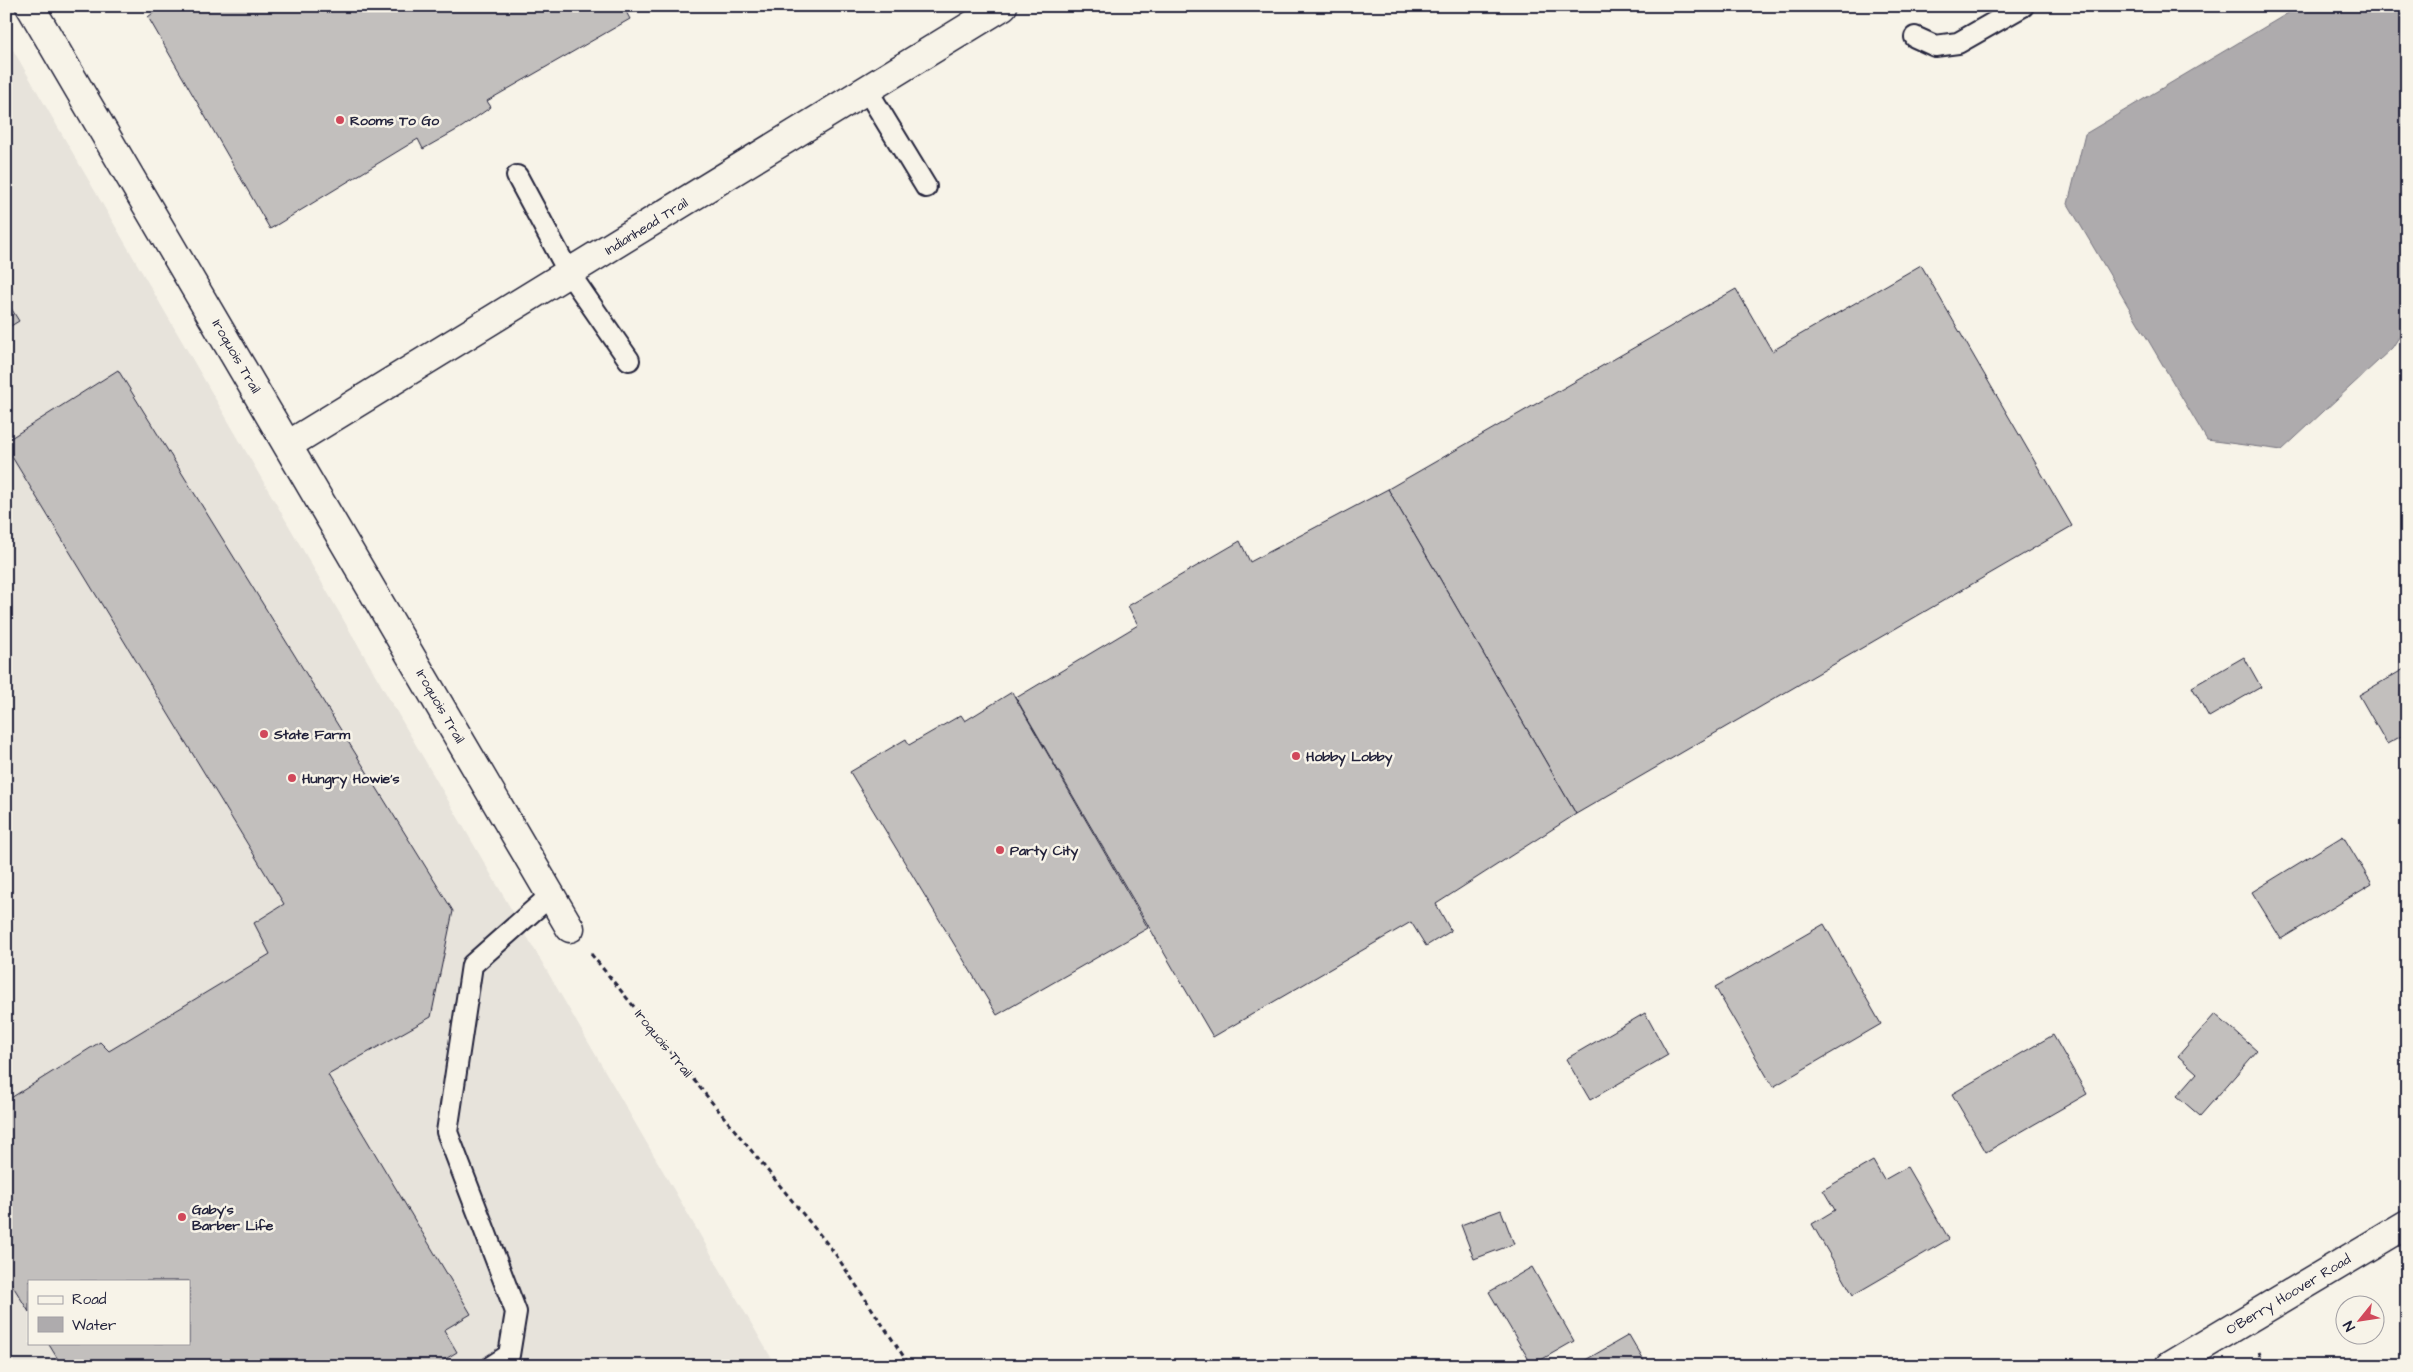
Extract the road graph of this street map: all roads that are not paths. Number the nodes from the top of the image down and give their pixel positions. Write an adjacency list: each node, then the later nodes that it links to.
1 (30, 6): 10 (street, Iroquois Trail)
2 (1004, 6): 5 (street, Indianhead Trail)
3 (2023, 6): 4 (lane)
4 (1915, 37)
5 (867, 90): 7 (lane); 8 (street, Indianhead Trail)
6 (517, 176): 8 (lane)
7 (926, 186)
8 (570, 272): 9 (lane); 10 (street, Indianhead Trail)
9 (629, 360)
10 (288, 444): 11 (street, Iroquois Trail)
11 (552, 896): 12 (street, Iroquois Trail); 14 (lane)
12 (570, 928)
13 (2407, 1224): 15 (street, O'Berry Hoover Road)
14 (492, 1366)
15 (2169, 1366)

